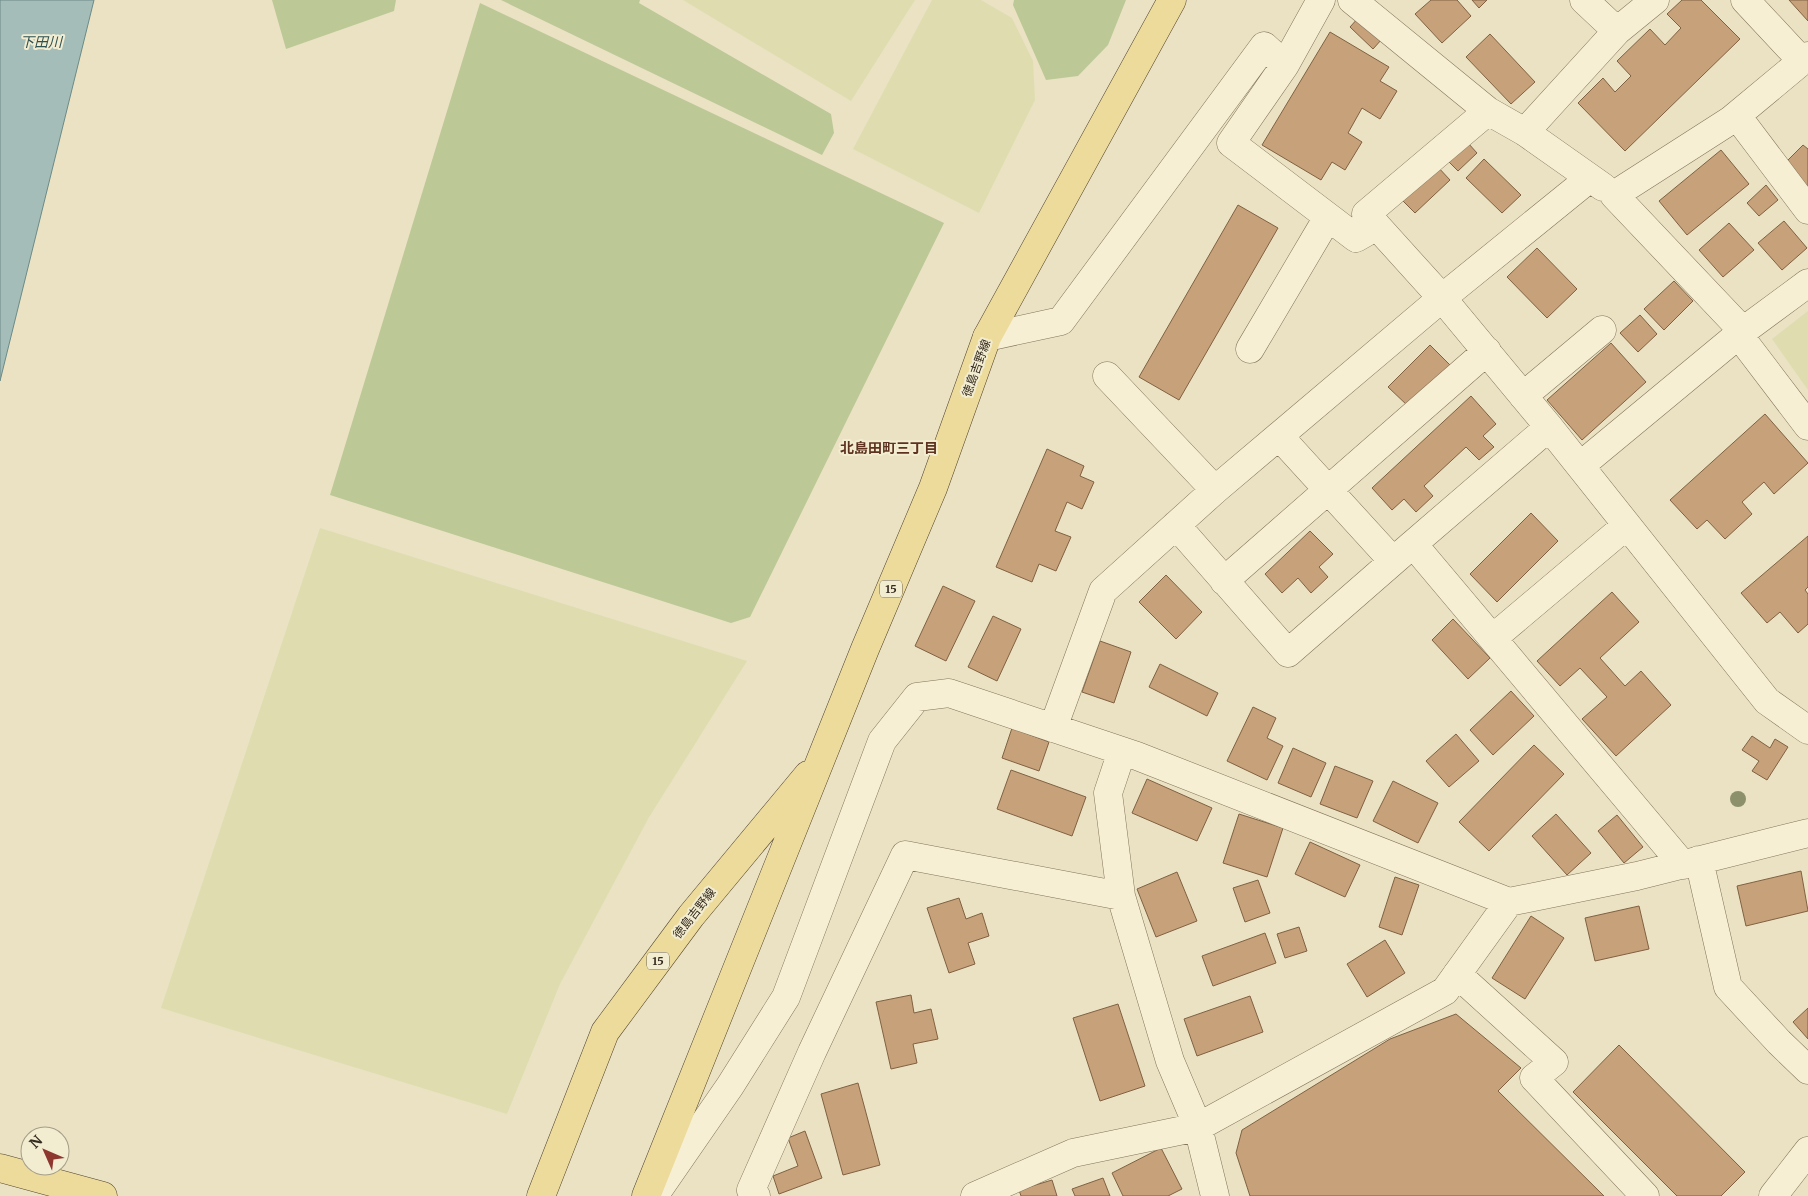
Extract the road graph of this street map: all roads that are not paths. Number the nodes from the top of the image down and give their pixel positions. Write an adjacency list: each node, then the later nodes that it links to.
1 (1172, 0): 22 (main road, 徳島吉野線 / 15)
2 (1321, 0): 9 (street)
3 (1352, 0): 10 (street)
4 (1584, 0): 7 (street)
5 (1655, 0): 7 (street)
6 (1745, 0): 8 (street)
7 (1617, 31): 12 (street)
8 (1805, 58): 11 (street)
9 (1285, 65): 16 (street); 22 (street)
10 (1488, 111): 12 (street); 17 (street)
11 (1737, 116): 14 (street); 15 (street)
12 (1526, 132): 13 (street)
13 (1590, 178): 14 (street); 19 (street)
14 (1614, 195): 21 (street)
15 (1808, 210)
16 (1328, 217): 17 (street); 23 (street)
17 (1377, 226): 19 (street)
18 (1808, 283): 21 (street)
19 (1442, 298): 24 (street); 29 (street)
20 (1602, 330): 26 (street)
21 (1740, 333): 27 (street); 30 (street)
22 (987, 337): 41 (main road, 徳島吉野線 / 15)
23 (1250, 349)
24 (1486, 351): 26 (street); 32 (street)
25 (1107, 376): 31 (street)
26 (1523, 396): 28 (street)
27 (1808, 426)
28 (1548, 427): 30 (street); 35 (street)
29 (1279, 436): 31 (street); 32 (street)
30 (1580, 466): 34 (street)
31 (1215, 490): 33 (street)
32 (1328, 490): 35 (street); 36 (street)
33 (1176, 525): 36 (street); 38 (street)
34 (1627, 525): 37 (street); 39 (street)
35 (1403, 553): 36 (street); 37 (street)
36 (1224, 581)
37 (1492, 638): 43 (street)
38 (1053, 728): 40 (street); 54 (street)
39 (1808, 730)
40 (1122, 750): 44 (street); 45 (street)
41 (824, 756): 52 (main road, 徳島吉野線 / 15); 53 (main road, 徳島吉野線 / 15)
42 (1808, 833): 43 (street)
43 (1691, 862): 45 (street); 47 (street)
44 (1121, 896): 48 (street); 55 (street)
45 (1509, 902): 46 (street)
46 (1457, 974): 48 (street); 58 (street)
47 (1808, 1070)
48 (1198, 1126): 56 (street); 57 (street)
49 (1808, 1151): 59 (street)
50 (0, 1168): 51 (main road)
51 (103, 1196)
52 (541, 1196)
53 (646, 1196)
54 (654, 1196)
55 (756, 1196)
56 (976, 1196)
57 (1215, 1196)
58 (1645, 1196)
59 (1773, 1196)

